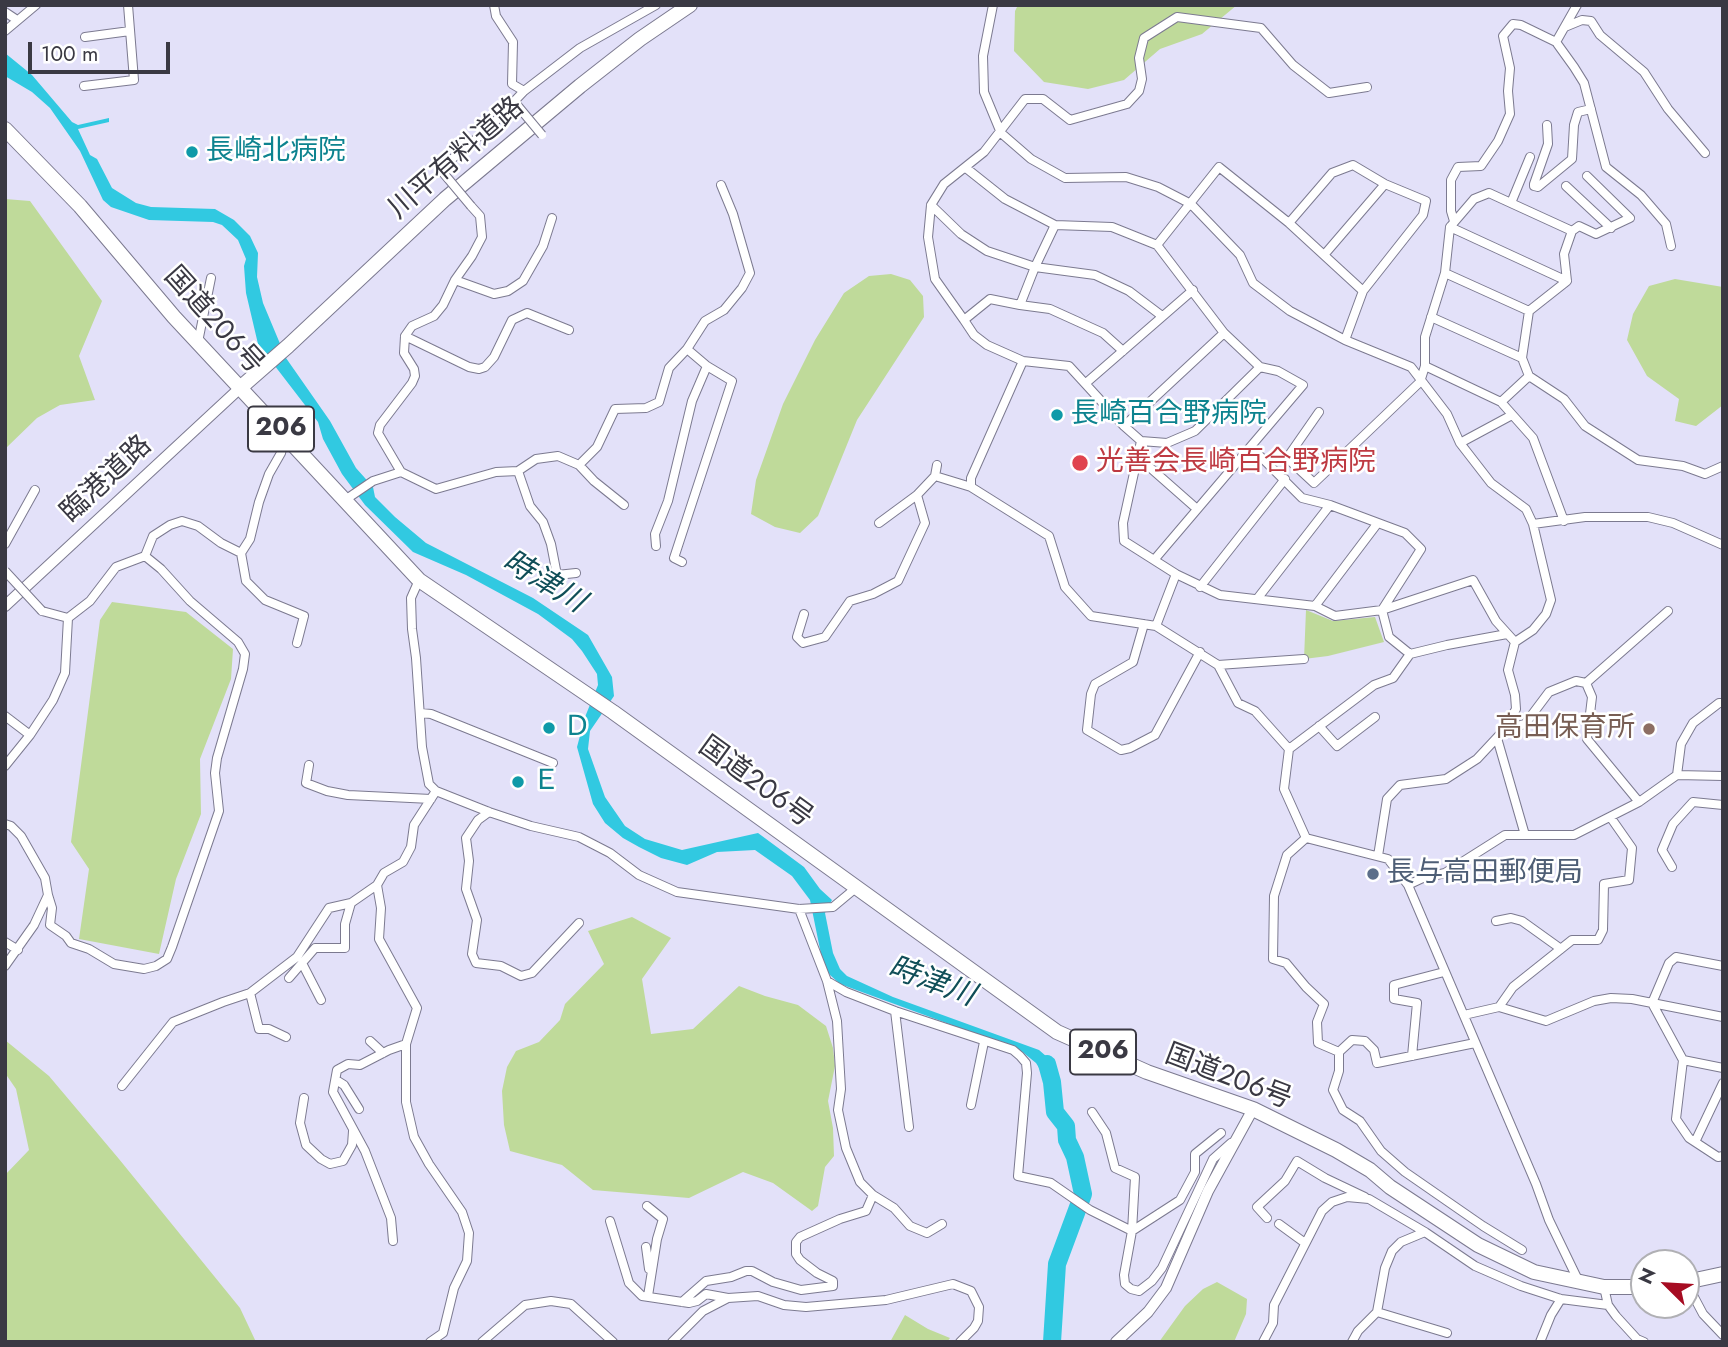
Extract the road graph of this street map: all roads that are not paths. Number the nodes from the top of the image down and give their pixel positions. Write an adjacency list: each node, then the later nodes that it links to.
1 (36, 5): 10 (street)
2 (128, 5): 13 (street)
3 (494, 5): 18 (street)
4 (656, 5): 18 (street)
5 (677, 5): 61 (highway, 川平有料道路 / 206)
6 (690, 5): 61 (highway, 川平有料道路 / 206)
7 (993, 5): 23 (street)
8 (1577, 5): 11 (street)
9 (5, 12): 10 (street)
10 (17, 20): 12 (street)
11 (1565, 27): 15 (street); 25 (street)
12 (5, 31)
13 (130, 31): 14 (street); 16 (street)
14 (85, 37)
15 (1556, 42): 20 (street); 37 (street)
16 (84, 86)
17 (1367, 87): 23 (street)
18 (524, 91): 47 (street, bridge)
19 (517, 106): 24 (street, bridge)
20 (1591, 109): 21 (street); 42 (street)
21 (1547, 125)
22 (5, 129): 60 (highway, 国道206号 / 206)
23 (1001, 133): 27 (street); 33 (street)
24 (542, 135)
25 (1705, 153)
26 (1530, 157): 32 (street)
27 (966, 167): 34 (street); 38 (street)
28 (1587, 176): 39 (street)
29 (1385, 184): 36 (street); 43 (street); 50 (street)
30 (721, 186): 62 (street)
31 (1566, 186): 39 (street)
32 (1511, 203): 37 (street); 40 (street)
33 (1191, 204): 36 (street); 41 (street); 59 (street)
34 (931, 205): 44 (street); 55 (street)
35 (552, 218): 47 (street)
36 (1289, 223): 43 (street)
37 (1452, 224): 45 (street); 48 (street)
38 (1055, 225): 41 (street); 44 (street)
39 (1611, 228): 40 (street)
40 (1572, 231): 48 (street)
41 (1157, 245): 49 (street)
42 (1671, 246)
43 (1324, 255): 50 (street)
44 (1035, 267): 51 (street); 53 (street)
45 (1445, 273): 52 (street); 54 (street)
46 (211, 278): 60 (street)
47 (454, 279): 58 (street)
48 (1567, 281): 52 (street)
49 (1193, 290): 53 (street); 57 (street)
50 (1363, 291): 59 (street)
51 (1020, 305): 55 (street); 63 (street)
52 (1529, 311): 64 (street)
53 (1162, 316): 63 (street)
54 (1431, 317): 64 (street); 67 (street)
55 (964, 320): 65 (street)
56 (569, 330): 58 (street)
57 (1224, 333): 68 (street); 76 (street)
58 (405, 336): 86 (street)
59 (1345, 340): 70 (street)
60 (198, 342): 72 (highway, 国道206号 / 206)
61 (287, 343): 72 (highway, 川平有料道路 / 206)
62 (687, 349): 66 (street); 82 (street)
63 (1123, 351): 71 (street)
64 (1522, 358): 69 (street)
65 (1023, 361): 71 (street); 89 (street)
66 (707, 366): 102 (street); 106 (street)
67 (1425, 366): 70 (street); 73 (street)
68 (1260, 367): 78 (street); 80 (street)
69 (1529, 376): 73 (street); 84 (street)
70 (1420, 382): 74 (street); 79 (street)
71 (1086, 383): 76 (street)
72 (240, 388): 77 (highway, 国道206号 / 206); 113 (street, 臨港道路)
73 (1501, 402): 75 (street)
74 (1319, 412)
75 (1512, 415): 79 (street); 96 (street)
76 (1124, 426): 78 (street)
77 (285, 433): 92 (highway, 国道206号 / 206); 103 (street)
78 (1142, 441): 81 (street)
79 (1460, 443): 99 (street)
80 (1251, 447): 88 (street); 95 (street)
81 (1138, 457): 95 (street); 105 (street)
82 (579, 465): 85 (street); 93 (street)
83 (937, 465): 87 (street)
84 (1723, 466)
85 (518, 471): 86 (street); 108 (street)
86 (401, 472): 92 (street)
87 (935, 476): 89 (street); 91 (street)
88 (1285, 480): 94 (street); 111 (street)
89 (971, 487): 119 (street)
90 (35, 491): 100 (street)
91 (917, 495): 97 (street); 117 (street)
92 (349, 497): 110 (highway, 国道206号 / 206)
93 (624, 505)
94 (1330, 505): 98 (street); 112 (street)
95 (1197, 509): 105 (street)
96 (1564, 521): 99 (street); 101 (street)
97 (879, 523)
98 (1377, 524): 114 (street); 115 (street)
99 (1533, 524): 122 (street)
100 (5, 544)
101 (1723, 544)
102 (656, 546)
103 (241, 553): 104 (street); 123 (street)
104 (145, 556): 118 (street); 157 (street)
105 (1154, 560): 109 (street)
106 (682, 562)
107 (5, 571): 118 (street, bridge)
108 (576, 573)
109 (1176, 574): 111 (street); 120 (street)
110 (419, 580): 130 (street); 156 (highway, 国道206号 / 206)
111 (1200, 587): 112 (street)
112 (1257, 599): 114 (street)
113 (5, 606)
114 (1315, 606): 115 (street)
115 (1382, 610): 121 (street); 125 (street)
116 (1668, 611): 128 (street)
117 (804, 614)
118 (68, 618): 135 (street)
119 (1144, 624): 120 (street); 124 (street)
120 (1156, 626): 124 (street)
121 (1507, 634): 122 (street); 125 (street)
122 (1515, 642): 134 (street)
123 (297, 643)
124 (1199, 652): 127 (street)
125 (1410, 654): 133 (street)
126 (1304, 659): 127 (street)
127 (1218, 665): 137 (street)
128 (1586, 683): 134 (street); 145 (street)
129 (1723, 703): 141 (street)
130 (421, 713): 138 (street); 143 (street)
131 (5, 716): 135 (street)
132 (1375, 717): 133 (street)
133 (1319, 726): 137 (street)
134 (1505, 729): 136 (street)
135 (30, 735): 140 (street)
136 (1497, 738): 150 (street); 152 (street)
137 (1289, 749): 151 (street)
138 (553, 763)
139 (309, 765): 144 (street)
140 (5, 766)
141 (1677, 775): 142 (street); 145 (street)
142 (1723, 776)
143 (436, 791): 144 (street); 147 (street)
144 (431, 799): 155 (street)
145 (1639, 802): 148 (street)
146 (1723, 805): 153 (street)
147 (489, 812): 159 (street); 161 (street)
148 (1611, 818): 150 (street); 163 (street)
149 (5, 824): 157 (street)
150 (1525, 835): 154 (street)
151 (1306, 838): 152 (street); 183 (street)
152 (1378, 856): 154 (street)
153 (1672, 867)
154 (1408, 884): 168 (street)
155 (377, 885): 158 (street); 182 (street)
156 (858, 887): 159 (street); 194 (highway, 国道206号 / 206)
157 (48, 895): 164 (street)
158 (351, 903): 165 (street); 171 (street)
159 (799, 909): 170 (street)
160 (1496, 921): 163 (street)
161 (579, 923)
162 (5, 942): 164 (street)
163 (1561, 949): 174 (street)
164 (18, 950): 166 (street)
165 (302, 963): 169 (street); 172 (street)
166 (5, 966)
167 (1723, 966): 173 (street)
168 (1444, 972): 176 (street); 185 (street)
169 (289, 978)
170 (827, 981): 175 (street); 202 (street)
171 (250, 993): 178 (street); 190 (street)
172 (321, 1000)
173 (1652, 1003): 174 (street); 177 (street); 186 (street)
174 (1499, 1007): 176 (street)
175 (895, 1011): 180 (street); 196 (street)
176 (1464, 1015): 181 (street)
177 (1723, 1017)
178 (286, 1037)
179 (370, 1041): 184 (street)
180 (984, 1042): 192 (street); 209 (street)
181 (1475, 1043): 185 (street); 218 (street)
182 (406, 1044): 184 (street); 231 (street)
183 (1339, 1052): 185 (street); 214 (street)
184 (383, 1053): 188 (street)
185 (1412, 1056)
186 (1683, 1059): 187 (street); 200 (street)
187 (1723, 1068)
188 (335, 1080): 193 (street); 197 (street)
189 (1723, 1083): 200 (street)
190 (122, 1086)
191 (304, 1098): 197 (street)
192 (971, 1105)
193 (359, 1109)
194 (1253, 1109): 199 (street); 218 (highway, 国道206号 / 206)
195 (1092, 1112): 209 (street)
196 (909, 1127)
197 (354, 1131): 211 (street)
198 (1221, 1133): 209 (street)
199 (1236, 1139): 209 (street); 236 (street)
200 (1695, 1142): 201 (street)
201 (1723, 1156)
202 (873, 1195): 207 (street); 224 (street)
203 (1368, 1199): 205 (street); 210 (street); 212 (street)
204 (647, 1206): 216 (street)
205 (1267, 1218)
206 (610, 1221): 221 (street)
207 (942, 1224)
208 (1279, 1224): 212 (street)
209 (1132, 1231)
210 (1425, 1231): 223 (street); 227 (street)
211 (393, 1241)
212 (1305, 1243): 237 (street)
213 (646, 1247): 216 (street)
214 (1521, 1250)
215 (1723, 1274): 217 (highway)
216 (651, 1276): 221 (street)
217 (1700, 1279)
218 (1579, 1283): 219 (highway, 国道206号 / 206)
219 (1604, 1287): 220 (highway, 国道206号 / 206); 225 (street)
220 (1630, 1287)
221 (648, 1296): 224 (street)
222 (728, 1298): 224 (street); 234 (street); 235 (street)
223 (1561, 1299): 225 (street); 239 (street)
224 (682, 1301)
225 (1608, 1305): 230 (street)
226 (1700, 1308): 229 (street)
227 (1377, 1312): 228 (street); 238 (street)
228 (1447, 1333)
229 (1723, 1335)
230 (1638, 1341)
231 (430, 1342)
232 (482, 1342): 233 (street)
233 (614, 1342)
234 (672, 1342)
235 (960, 1342)
236 (1116, 1342)
237 (1263, 1342)
238 (1352, 1342)
239 (1540, 1342)

